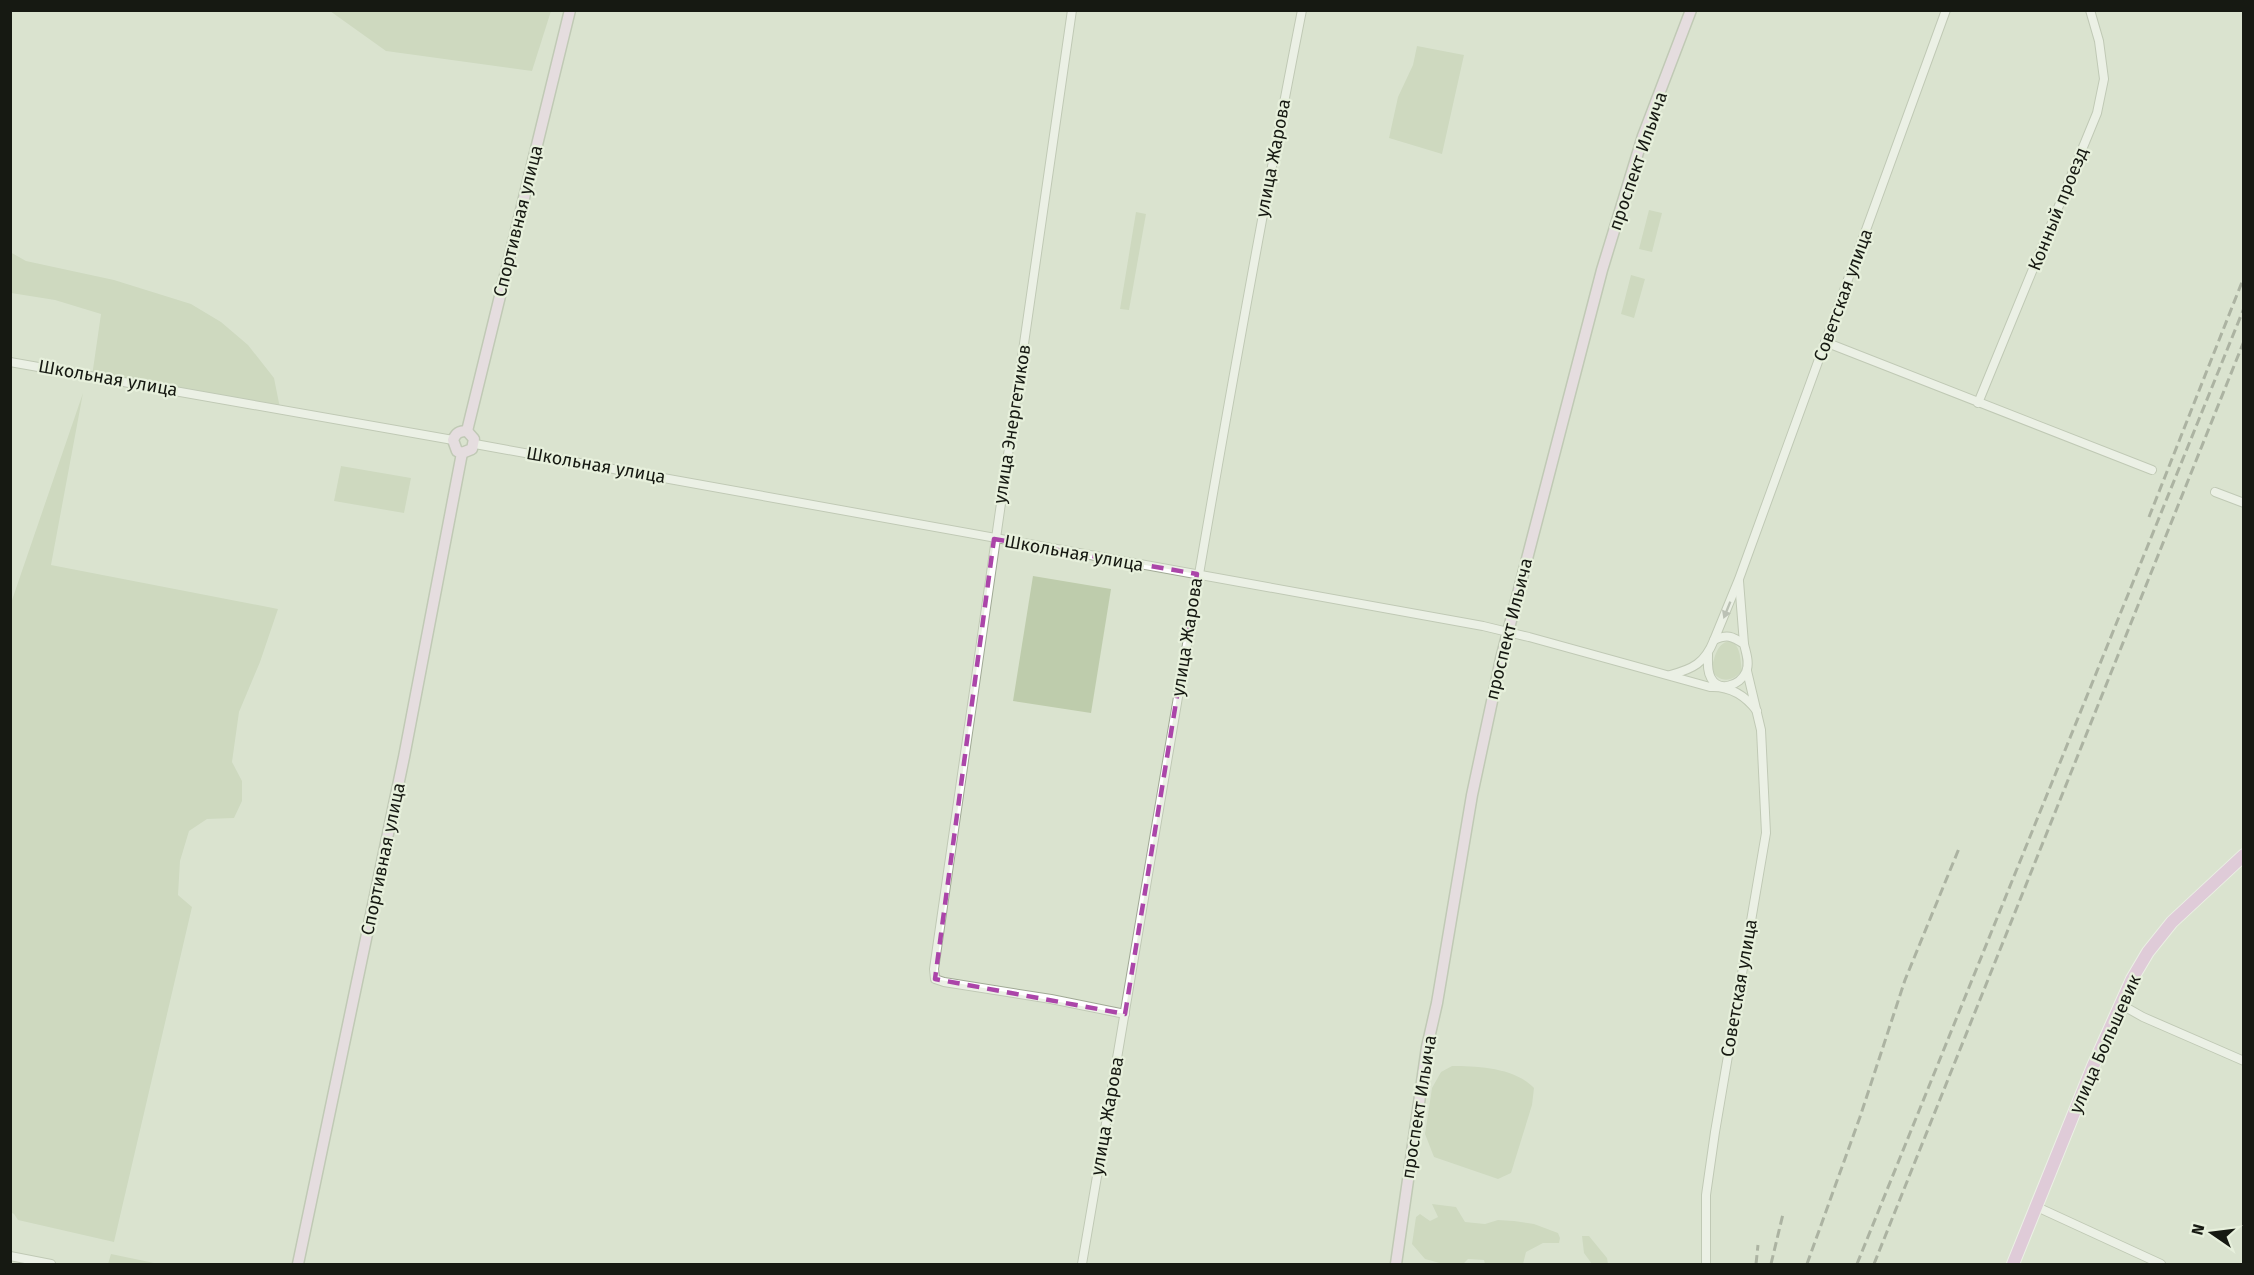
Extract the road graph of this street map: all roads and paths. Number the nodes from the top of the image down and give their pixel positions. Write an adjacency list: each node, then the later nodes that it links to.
1 (570, 10): 10 (street, Спортивная улица)
2 (1072, 10): 17 (street, улица Энергетиков)
3 (1302, 10): 18 (street, улица Жарова)
4 (1691, 10): 20 (street, проспект Ильича)
5 (1946, 10): 7 (street, Советская улица)
6 (2090, 10): 9 (street, Конный проезд)
7 (1825, 342): 9 (street); 19 (street, Советская улица)
8 (10, 362): 11 (street, Школьная улица)
9 (1978, 403): 14 (street)
10 (467, 431): 11 (street); 12 (street)
11 (453, 440): 13 (street)
12 (475, 444): 13 (street); 17 (street, Школьная улица)
13 (462, 453): 35 (street, Спортивная улица)
14 (2152, 470)
15 (2215, 492): 16 (street)
16 (2244, 503)
17 (994, 539): 18 (street, Школьная улица); 30 (street, улица Энергетиков)
18 (1197, 574): 20 (street, Школьная улица); 30 (street, улица Жарова)
19 (1739, 579): 21 (street, Советская улица, one-way to 21); 22 (street, Советская улица)
20 (1508, 632): 25 (street, Школьная улица); 37 (street, проспект Ильича)
21 (1714, 640): 22 (street); 23 (street)
22 (1744, 644): 24 (street)
23 (1708, 654): 25 (street); 26 (street)
24 (1747, 671): 26 (street); 27 (street, Советская улица)
25 (1670, 675): 26 (street, Школьная улица)
26 (1724, 687): 27 (street)
27 (1757, 711): 38 (street, Советская улица)
28 (2244, 855): 29 (main road, улица Большевик)
29 (2120, 1004): 31 (street); 32 (main road, улица Большевик)
30 (1125, 1014): 36 (street, улица Жарова)
31 (2244, 1061)
32 (2037, 1207): 39 (main road, улица Большевик); 40 (street)
33 (10, 1256): 34 (street)
34 (51, 1264)
35 (298, 1264)
36 (1082, 1264)
37 (1396, 1264)
38 (1706, 1264)
39 (2013, 1264)
40 (2161, 1264)

